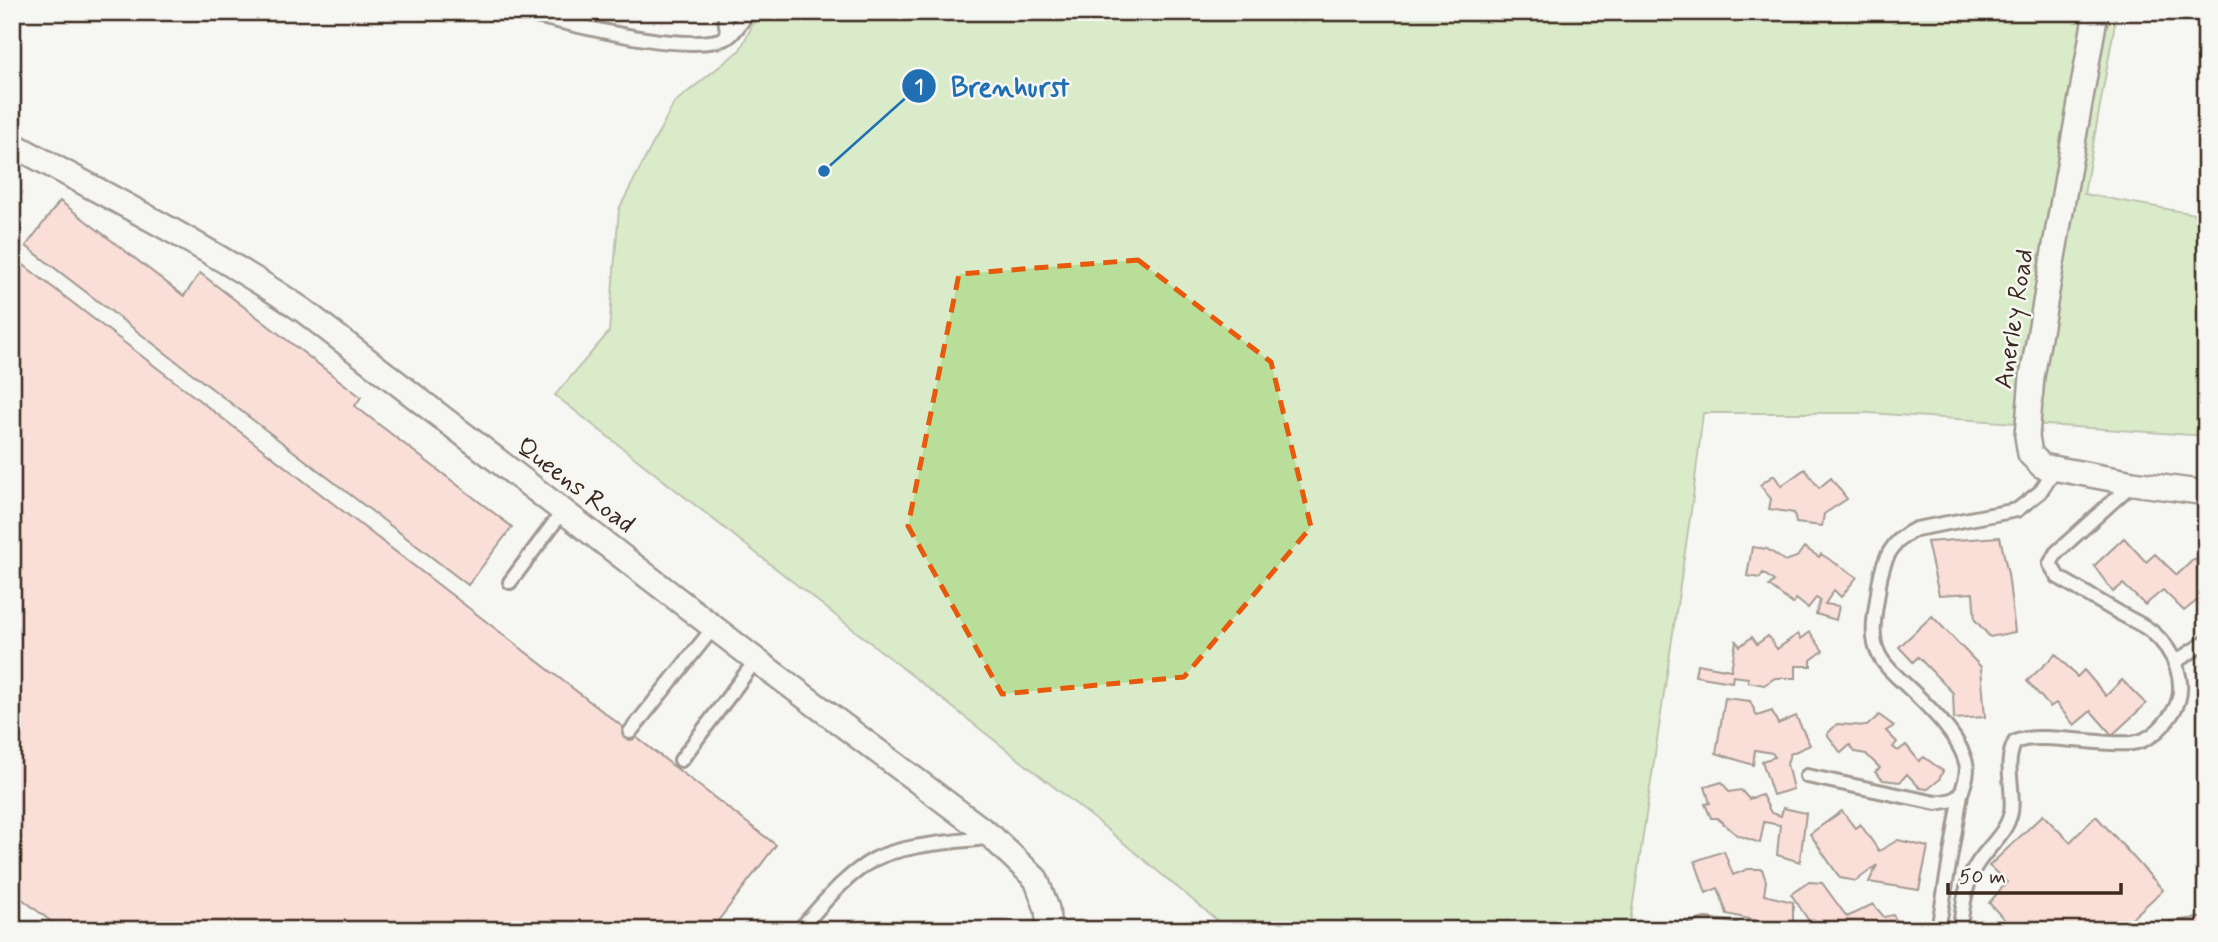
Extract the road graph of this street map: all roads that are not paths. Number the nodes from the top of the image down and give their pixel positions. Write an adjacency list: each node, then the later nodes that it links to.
1 (519, 12): 5 (lane)
2 (724, 12): 5 (lane)
3 (749, 12): 5 (lane)
4 (2096, 12): 7 (street, Anerley Road)
5 (729, 37)
6 (12, 144): 10 (street, Queens Road)
7 (2055, 469): 8 (street, Anerley Road); 19 (lane)
8 (2133, 483): 9 (street, Anerley Road); 15 (lane)
9 (2206, 494)
10 (563, 511): 11 (lane); 12 (street, Queens Road)
11 (510, 582)
12 (714, 627): 14 (street, Queens Road); 16 (lane)
13 (2206, 642): 15 (lane)
14 (756, 660): 17 (lane); 20 (street, Queens Road)
15 (2175, 662): 26 (lane)
16 (630, 732)
17 (681, 760)
18 (1807, 776): 19 (lane)
19 (1961, 794): 25 (lane)
20 (992, 837): 21 (lane); 22 (street, Queens Road)
21 (799, 930)
22 (1049, 930)
23 (1692, 930): 24 (lane)
24 (1733, 930)
25 (1938, 930)
26 (1959, 930)

